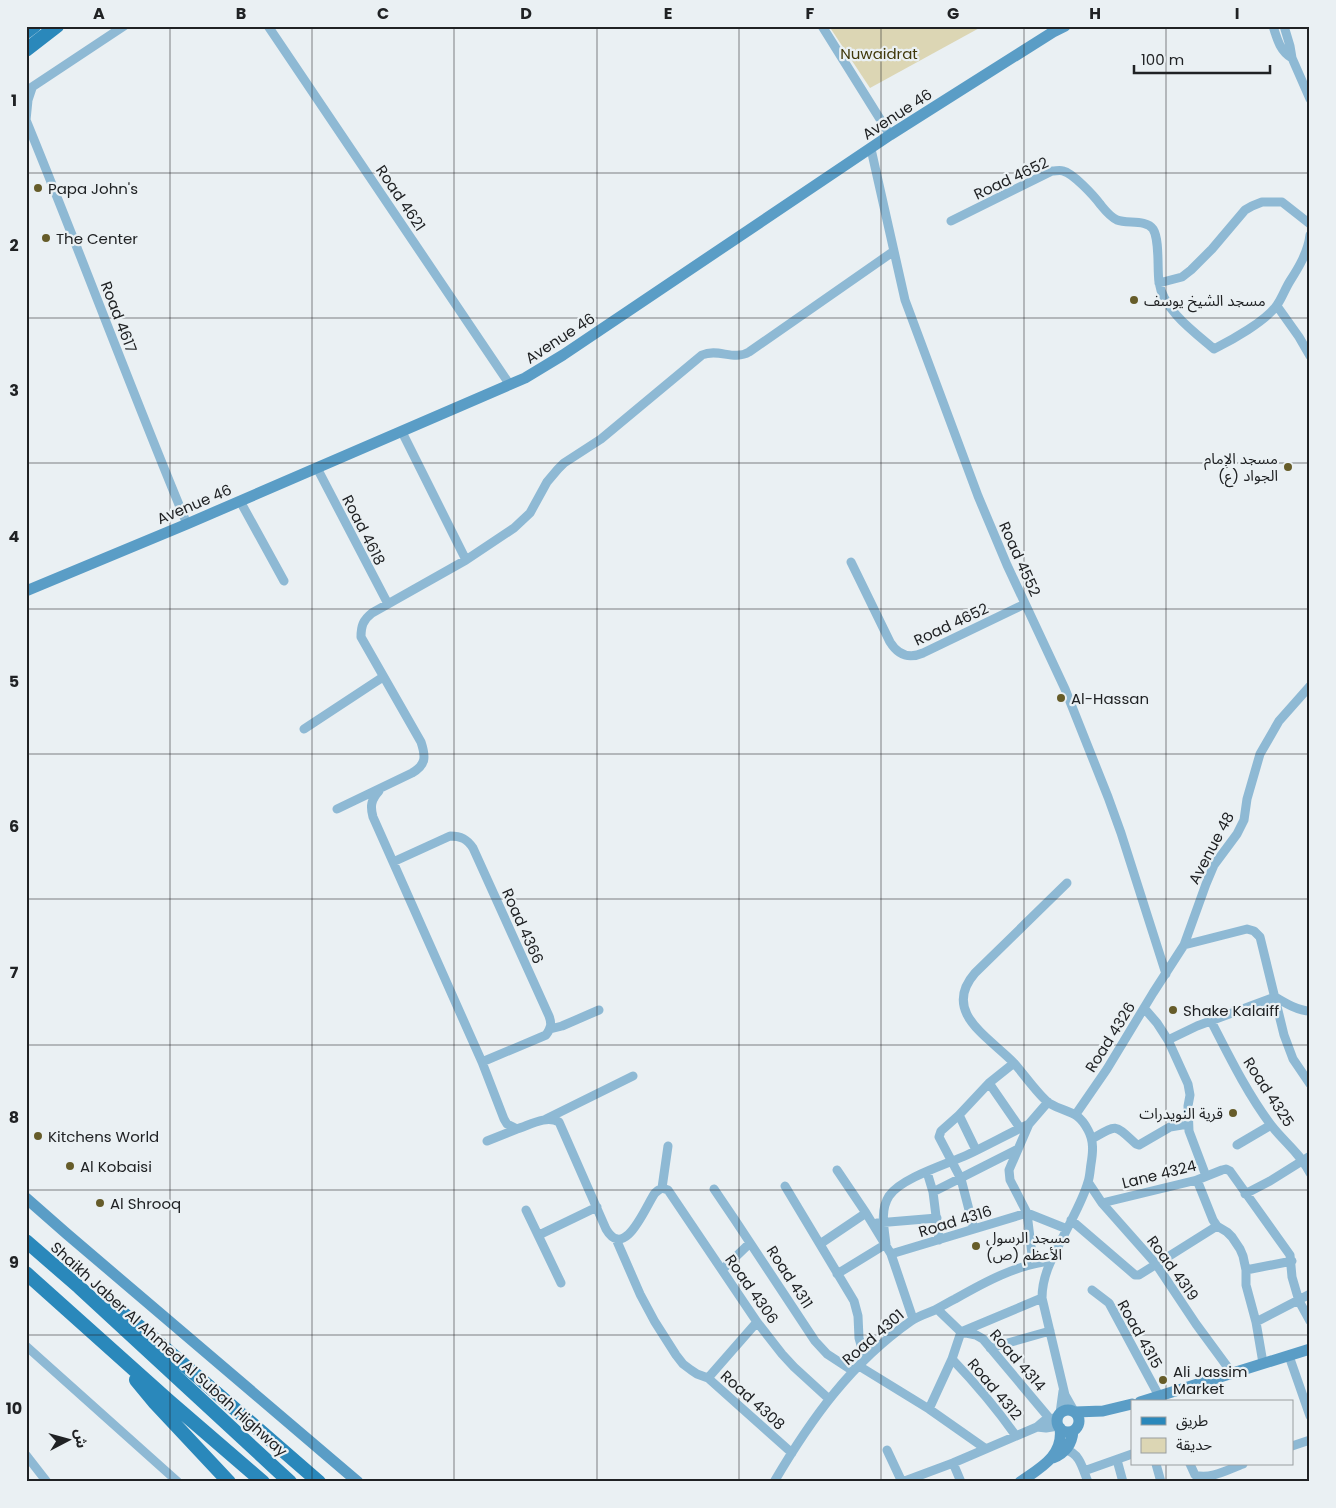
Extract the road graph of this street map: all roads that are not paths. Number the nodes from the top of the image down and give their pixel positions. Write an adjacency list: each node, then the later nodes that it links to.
1 (34, 26): 9 (main road)
2 (57, 26): 10 (main road)
3 (124, 26): 12 (street)
4 (268, 26): 24 (street, Road 4621)
5 (822, 26): 15 (street)
6 (1065, 26): 15 (street, Avenue 46)
7 (1273, 26): 11 (street)
8 (1284, 26): 11 (street)
9 (26, 32)
10 (26, 50)
11 (1292, 58): 13 (street)
12 (29, 89): 14 (street, Road 4617)
13 (1310, 99)
14 (26, 120): 28 (street, Road 4617)
15 (890, 135): 16 (street, Avenue 46)
16 (871, 149): 20 (street, Road 4552); 24 (street, Avenue 46)
17 (950, 221): 21 (street, Road 4652)
18 (1310, 224): 21 (street)
19 (1310, 235): 22 (street)
20 (894, 252): 29 (street); 34 (street, Road 4552)
21 (1159, 283): 22 (street)
22 (1277, 306): 23 (street)
23 (1310, 356)
24 (510, 385): 25 (street, Avenue 46)
25 (402, 432): 26 (street, Avenue 46); 29 (street)
26 (317, 468): 27 (street, Avenue 46); 33 (street, Road 4618)
27 (240, 501): 28 (street, Avenue 46); 31 (street)
28 (187, 524): 32 (street, Avenue 46)
29 (466, 560): 33 (street)
30 (851, 562): 34 (street, Road 4652)
31 (284, 581)
32 (26, 591)
33 (388, 604): 35 (street)
34 (1025, 604): 43 (street, Road 4552)
35 (383, 677): 37 (street); 38 (street)
36 (1310, 686): 42 (street, Avenue 48)
37 (304, 729)
38 (380, 789): 39 (street); 40 (street)
39 (337, 809)
40 (393, 862): 49 (street, Road 4366); 51 (street)
41 (1067, 883): 52 (street)
42 (1184, 945): 43 (street, Avenue 48); 44 (street)
43 (1166, 974): 45 (street, Road 4326)
44 (1275, 997): 47 (street); 48 (street); 55 (street)
45 (1144, 1008): 50 (street); 58 (street, Road 4326)
46 (599, 1010): 49 (street)
47 (1310, 1010)
48 (1211, 1021): 50 (street); 62 (street, Road 4325)
49 (550, 1029): 51 (street)
50 (1168, 1040): 61 (street)
51 (482, 1062): 64 (street)
52 (1014, 1063): 54 (street); 56 (street)
53 (633, 1076): 59 (street)
54 (989, 1083): 57 (street); 63 (street)
55 (1310, 1084)
56 (1048, 1102): 58 (street); 60 (street)
57 (959, 1114): 70 (street); 72 (street)
58 (1076, 1114): 65 (street)
59 (546, 1119): 64 (street); 87 (street)
60 (1029, 1124): 63 (street); 69 (street)
61 (1188, 1124): 65 (street); 76 (street)
62 (1271, 1125): 67 (street); 71 (street, Road 4325)
63 (1020, 1128): 70 (street)
64 (517, 1129): 66 (street)
65 (1092, 1139): 79 (street)
66 (487, 1141)
67 (1237, 1145)
68 (668, 1146): 81 (street)
69 (1018, 1149): 77 (street); 90 (street)
70 (976, 1150): 72 (street)
71 (1307, 1158): 75 (street, Road 4325); 84 (street)
72 (952, 1161): 74 (street); 77 (street)
73 (837, 1170): 89 (street)
74 (927, 1172): 83 (street); 94 (street)
75 (1310, 1173)
76 (1206, 1176): 78 (street, Lane 4324); 84 (street, Lane 4324)
77 (961, 1179): 83 (street); 96 (street)
78 (1197, 1180): 86 (street, Lane 4324); 95 (street)
79 (1088, 1182): 86 (street, Road 4319); 92 (street)
80 (786, 1186): 103 (street)
81 (662, 1188): 99 (street); 110 (street, Road 4306)
82 (714, 1189): 102 (street, Road 4311)
83 (933, 1192): 91 (street)
84 (1245, 1194): 107 (street)
85 (26, 1198): 173 (street)
86 (1102, 1203): 109 (street, Road 4319)
87 (597, 1207): 98 (street); 99 (street)
88 (526, 1210): 98 (street)
89 (866, 1213): 93 (street); 103 (street)
90 (1027, 1213): 96 (street, Road 4316); 97 (street); 108 (street)
91 (937, 1218): 94 (street); 100 (street)
92 (1071, 1220): 97 (street); 109 (street, Road 4315)
93 (873, 1223): 94 (street); 104 (street)
94 (883, 1223): 104 (street)
95 (1217, 1226): 109 (street); 111 (street)
96 (974, 1229): 100 (street, Road 4316)
97 (1067, 1229): 106 (street)
98 (539, 1236): 114 (street)
99 (616, 1238): 137 (street)
100 (940, 1240): 105 (street, Road 4316)
101 (26, 1241): 115 (main road, Shaikh Jaber Al Ahmed Al Subah Highway)
102 (750, 1243): 110 (street); 135 (street, Road 4311)
103 (820, 1244): 113 (street)
104 (886, 1244): 105 (street); 113 (street)
105 (891, 1254): 121 (street)
106 (1050, 1261): 108 (street, Road 4301); 118 (street)
107 (1292, 1261): 111 (street); 119 (street)
108 (1033, 1263): 120 (street, Road 4301)
109 (1156, 1264): 136 (street, Road 4319)
110 (722, 1270): 123 (street, Road 4306)
111 (1246, 1270): 124 (street)
112 (26, 1273): 130 (main road)
113 (837, 1274): 131 (street)
114 (561, 1282)
115 (79, 1287): 171 (main road, Shaikh Jaber Al Ahmed Al Subah Highway); 172 (main road)
116 (1092, 1290): 140 (street, Road 4315)
117 (1310, 1294): 119 (street)
118 (1042, 1298): 125 (street); 126 (street)
119 (1299, 1301): 122 (street); 124 (street)
120 (937, 1309): 121 (street, Road 4301); 126 (street, Road 4314)
121 (913, 1320): 131 (street, Road 4301)
122 (1310, 1321)
123 (757, 1322): 137 (street, Road 4308); 139 (street, Road 4306)
124 (1256, 1322): 134 (street)
125 (1050, 1331): 128 (street); 138 (street)
126 (961, 1332): 128 (street, Road 4314); 133 (street, Road 4312)
127 (26, 1346): 168 (street)
128 (990, 1348): 147 (street, Road 4314)
129 (1310, 1349): 132 (street)
130 (112, 1350): 169 (main road); 170 (main road)
131 (868, 1356): 135 (street, Road 4301)
132 (1289, 1356): 134 (street); 141 (street)
133 (952, 1359): 143 (street, Road 4312); 149 (street, Road 4312)
134 (1263, 1363): 136 (street)
135 (856, 1368): 139 (street, Road 4301); 143 (street, Road 4311)
136 (1232, 1373): 140 (street)
137 (708, 1378): 155 (street, Road 4308)
138 (1064, 1388): 144 (street); 147 (street)
139 (829, 1399): 155 (street, Road 4301)
140 (1156, 1399)
141 (1307, 1399): 146 (street)
142 (1131, 1404): 145 (street)
143 (929, 1410): 152 (street, Road 4311)
144 (1075, 1411): 145 (street); 147 (street); 148 (street)
145 (1103, 1411): 148 (street)
146 (1310, 1416)
147 (1057, 1421): 148 (street); 149 (street); 158 (street)
148 (1076, 1429): 154 (street)
149 (1016, 1436): 152 (street)
150 (1310, 1440): 151 (street)
151 (1294, 1445)
152 (986, 1449): 160 (street)
153 (887, 1450): 175 (street)
154 (1066, 1450): 158 (street); 164 (street)
155 (792, 1453): 174 (street, Road 4301)
156 (1131, 1454): 159 (street)
157 (26, 1455): 167 (street)
158 (1051, 1458): 165 (street)
159 (1117, 1460): 164 (street); 179 (street)
160 (953, 1463): 175 (street); 176 (street)
161 (1157, 1466): 180 (street)
162 (1191, 1466): 166 (street)
163 (1239, 1466): 166 (street)
164 (1084, 1471): 178 (street)
165 (1033, 1478): 177 (street)
166 (1214, 1478)
167 (46, 1482)
168 (178, 1482)
169 (229, 1482)
170 (263, 1482)
171 (290, 1482)
172 (319, 1482)
173 (358, 1482)
174 (774, 1482)
175 (902, 1482)
176 (961, 1482)
177 (1020, 1482)
178 (1088, 1482)
179 (1123, 1482)
180 (1161, 1482)

